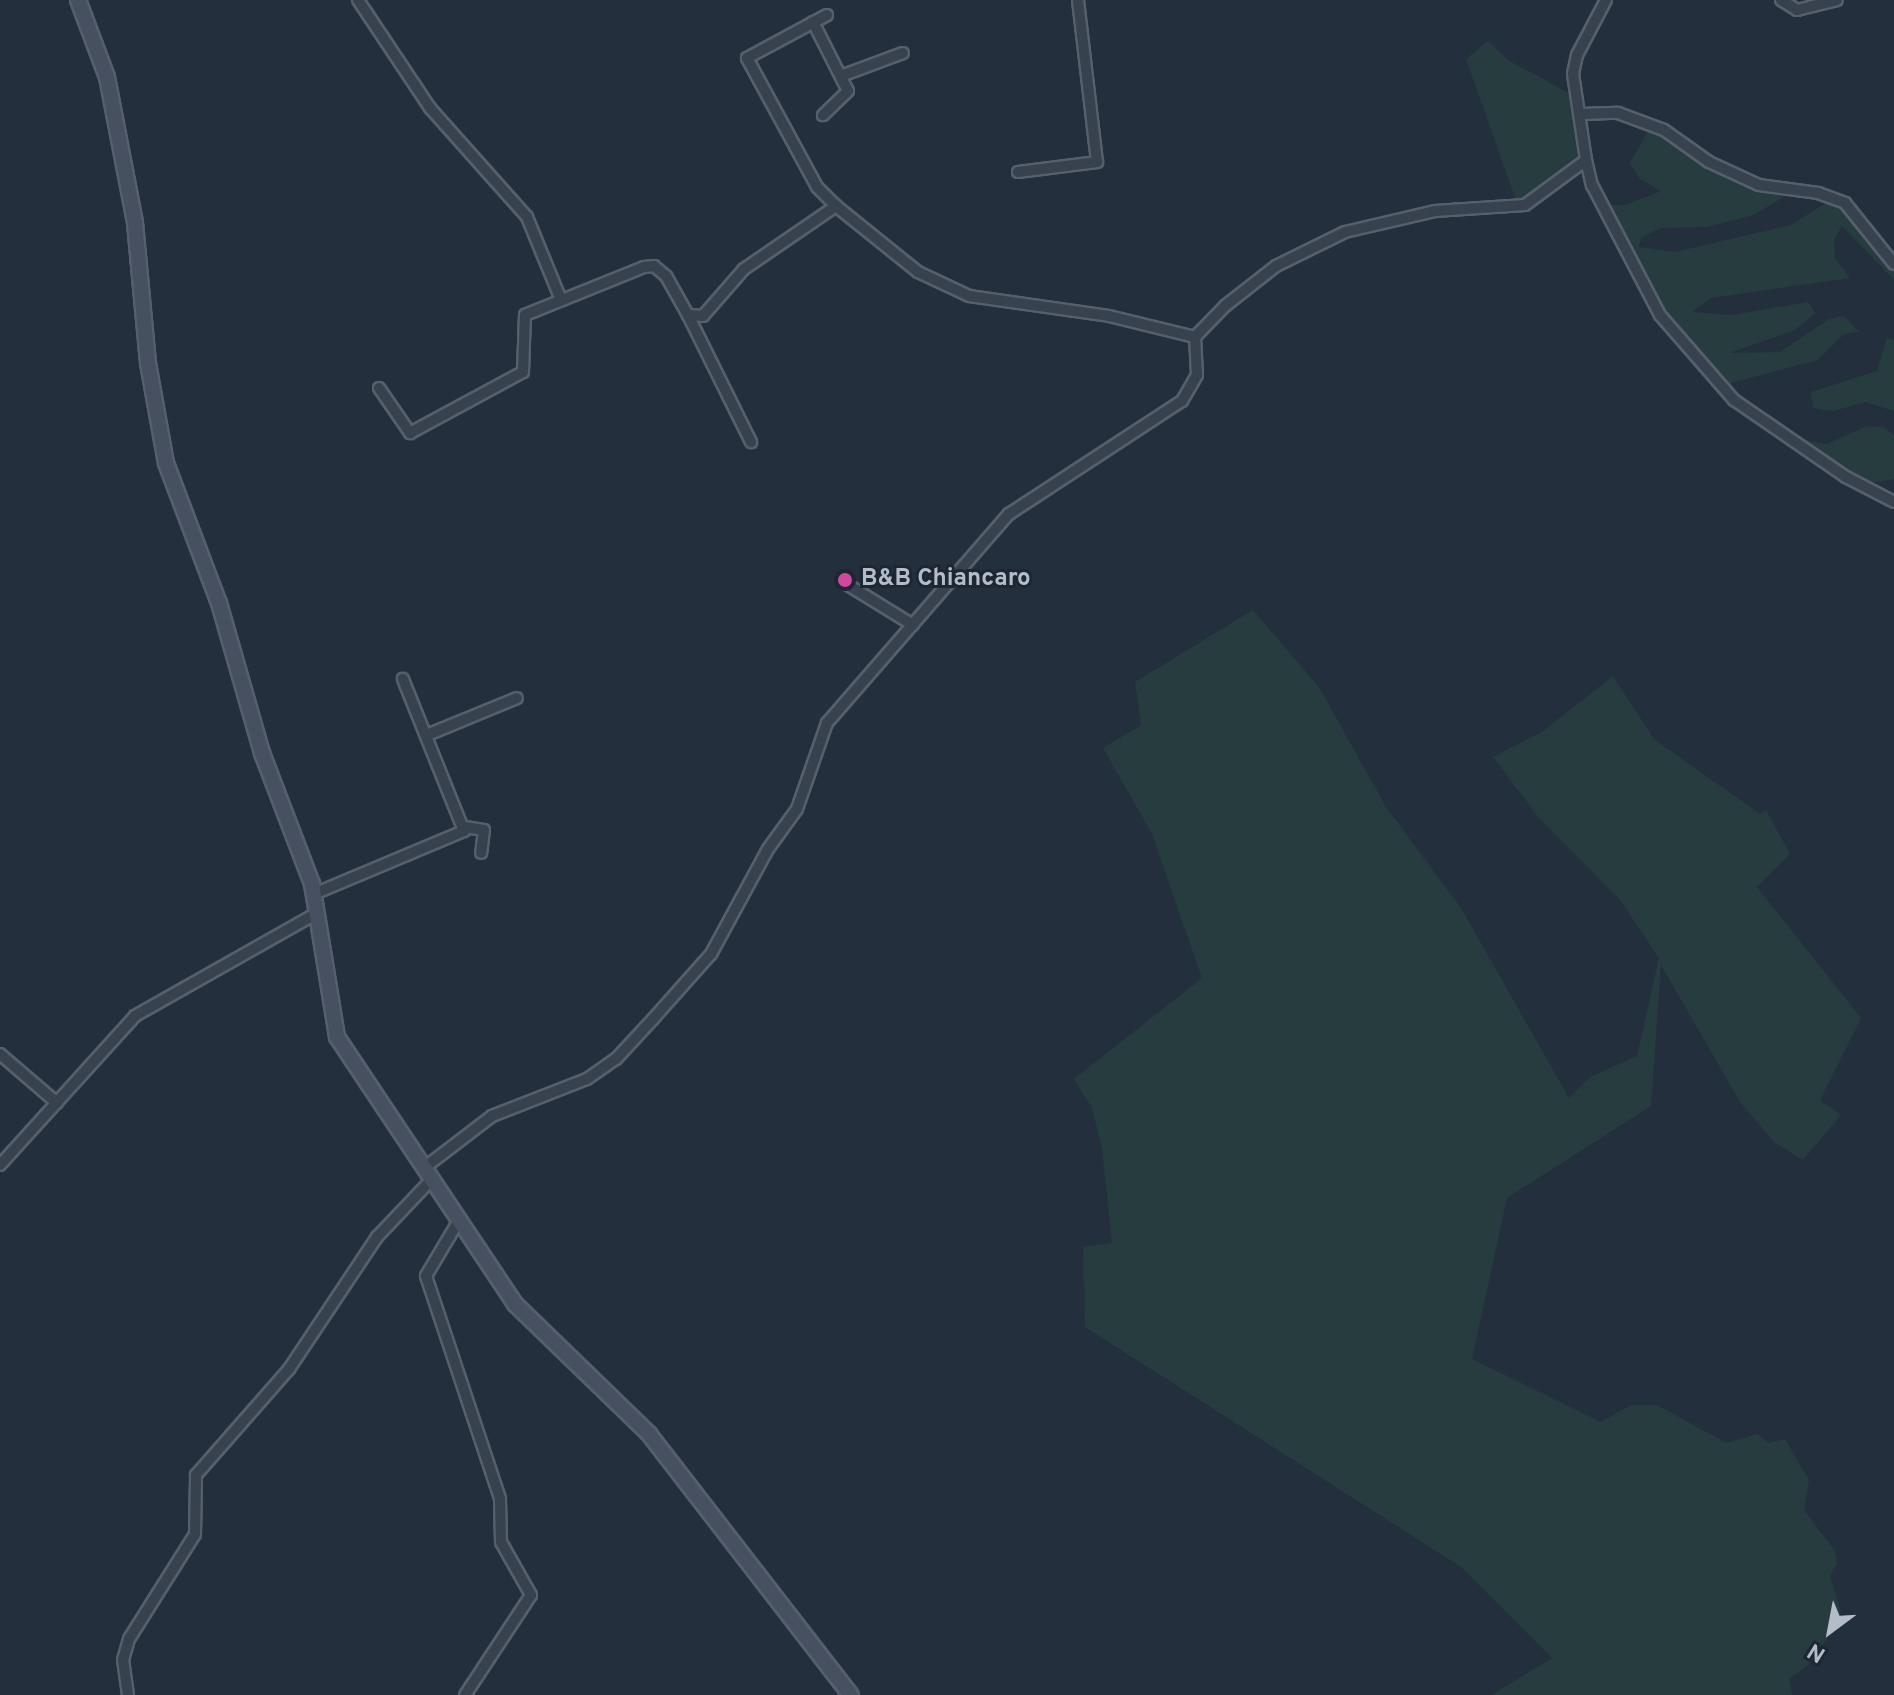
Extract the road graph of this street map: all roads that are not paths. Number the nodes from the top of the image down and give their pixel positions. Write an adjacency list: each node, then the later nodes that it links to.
1 (78, 0): 30 (street)
2 (358, 0): 17 (street)
3 (1078, 0): 14 (street)
4 (1606, 0): 11 (street)
5 (1781, 0): 6 (street)
6 (1837, 0)
7 (827, 15): 8 (street)
8 (813, 22): 10 (street); 15 (street)
9 (903, 53): 10 (street)
10 (841, 76): 12 (street)
11 (1580, 114): 13 (street); 16 (street)
12 (823, 115)
13 (1586, 160): 19 (street); 22 (street)
14 (1018, 172)
15 (836, 206): 18 (street); 19 (street)
16 (1894, 264)
17 (561, 300): 18 (street); 20 (street)
18 (688, 315): 21 (street)
19 (1195, 337): 24 (street)
20 (379, 388)
21 (751, 442)
22 (1894, 502)
23 (848, 585): 24 (street)
24 (913, 625): 35 (street)
25 (403, 679): 27 (street)
26 (517, 698): 27 (street)
27 (427, 735): 28 (street)
28 (465, 827): 29 (street); 30 (street)
29 (481, 853)
30 (314, 894): 31 (street)
31 (317, 913): 33 (street); 35 (street)
32 (0, 1054): 33 (street)
33 (57, 1103): 34 (street)
34 (0, 1165)
35 (427, 1174): 36 (street); 38 (street)
36 (458, 1222): 37 (street); 39 (street)
37 (850, 1691)
38 (128, 1695)
39 (465, 1695)

